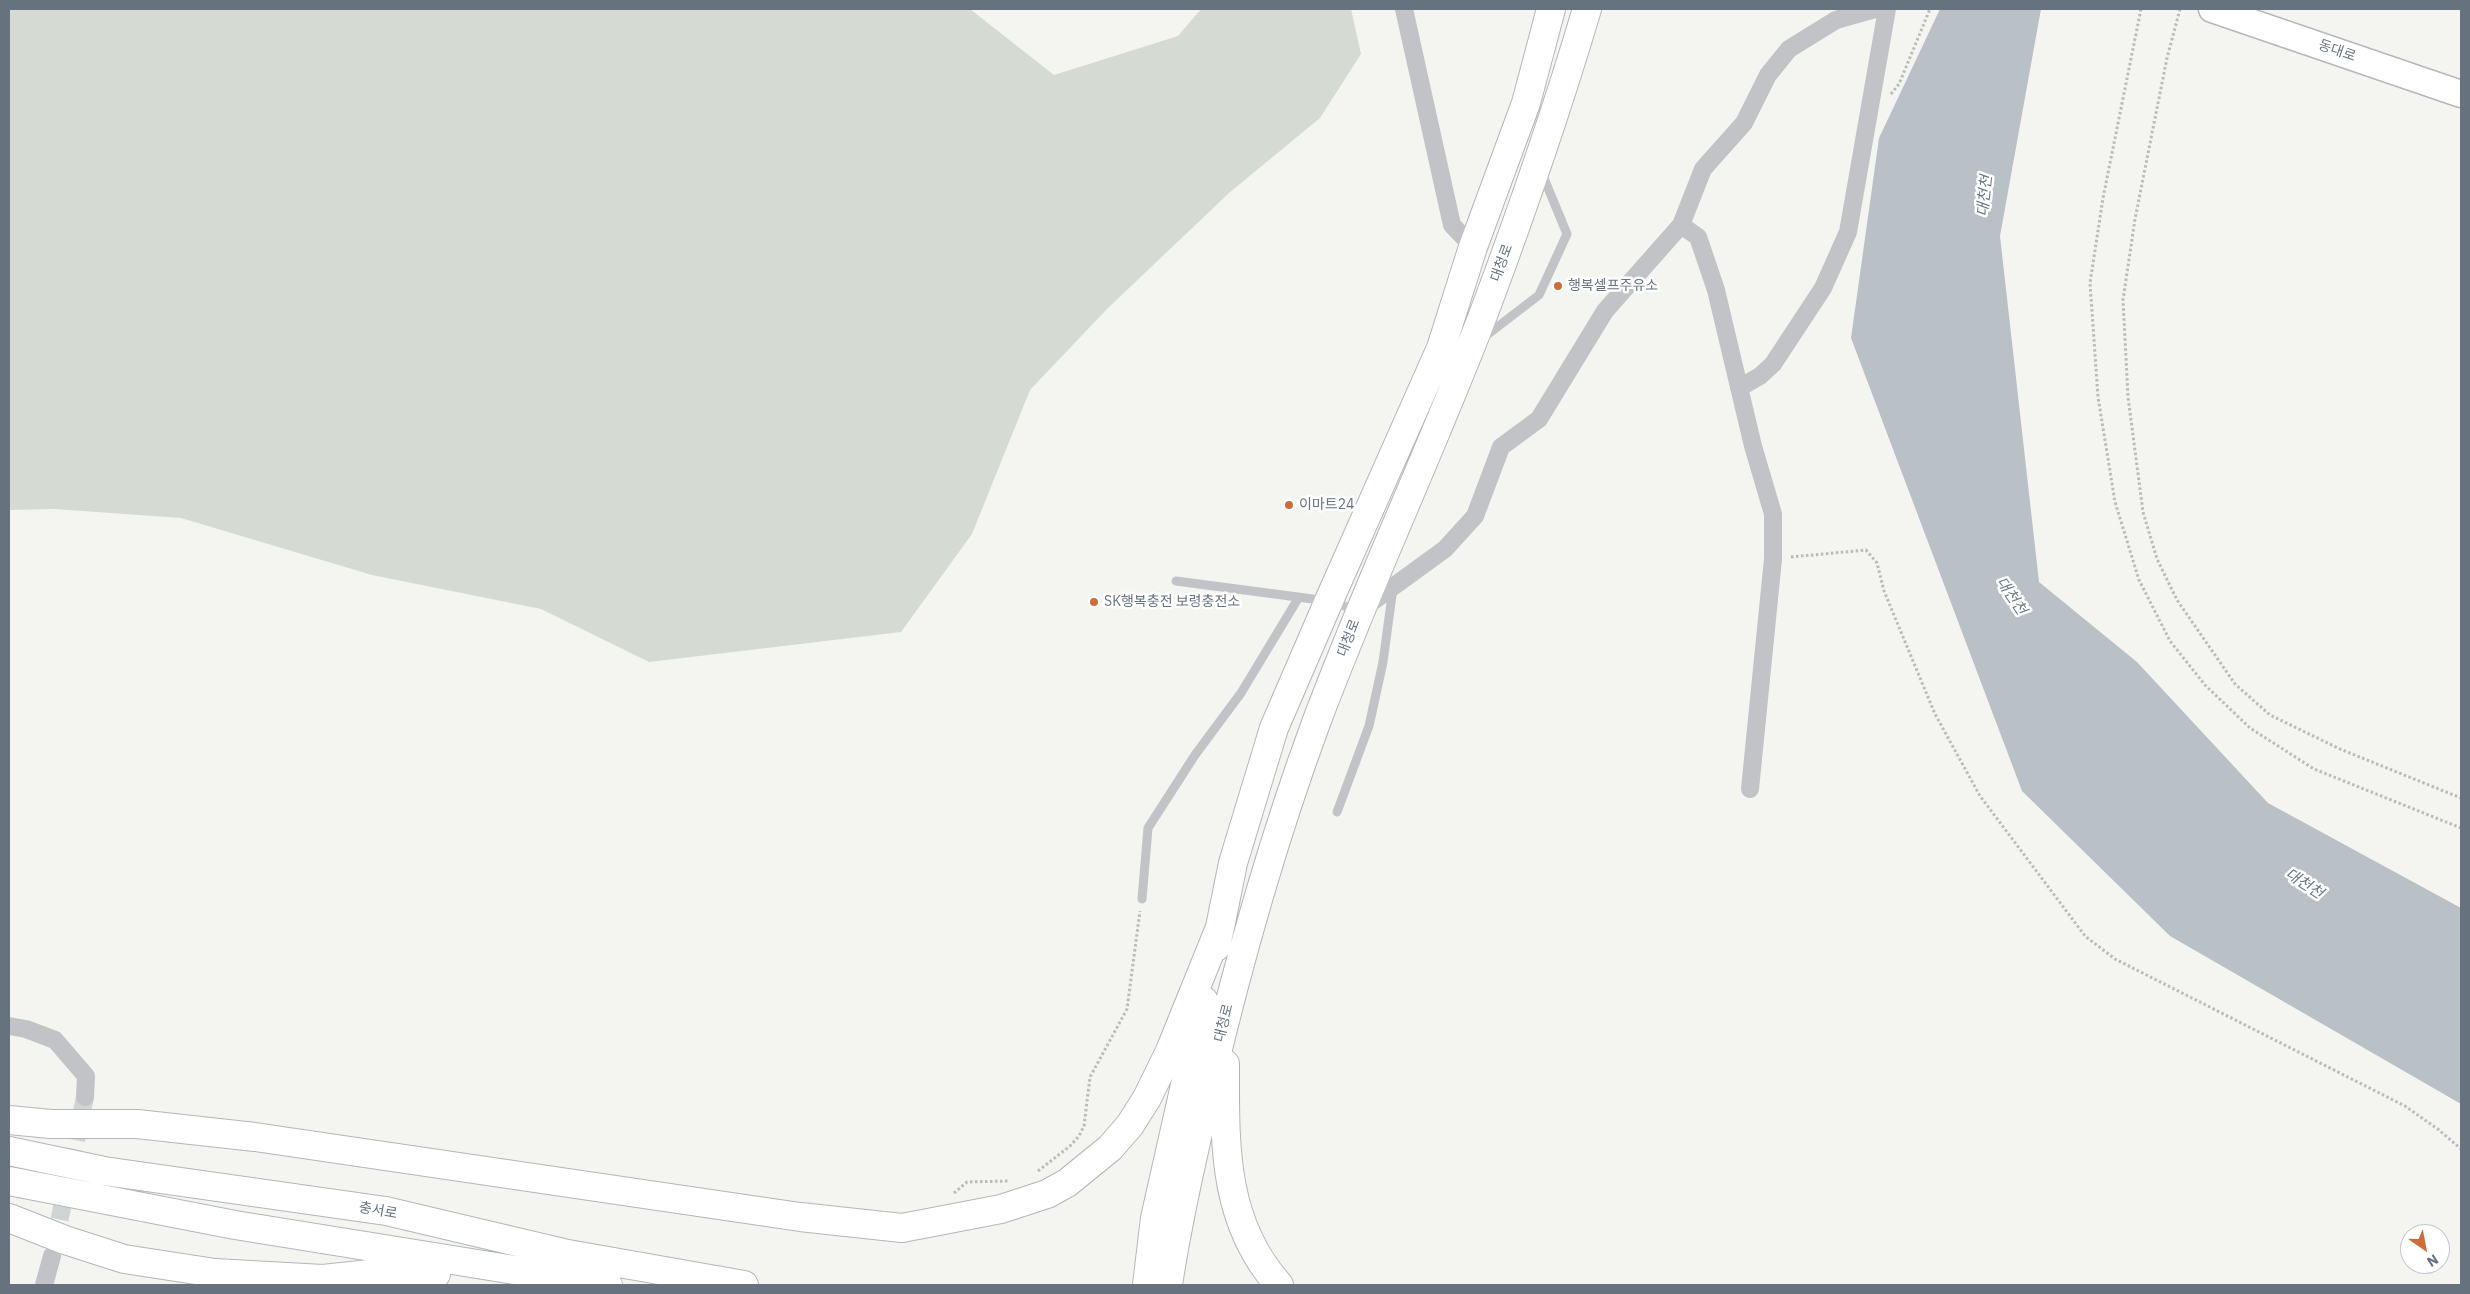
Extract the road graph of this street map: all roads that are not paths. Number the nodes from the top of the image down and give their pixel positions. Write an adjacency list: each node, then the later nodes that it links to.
1 (1404, 9): 10 (street)
2 (1551, 9): 10 (highway, 대청로)
3 (1587, 9): 8 (highway, 대청로)
4 (1875, 9): 9 (street)
5 (1887, 9): 12 (street)
6 (2212, 9): 7 (main road, 동대로)
7 (2461, 94)
8 (1538, 162): 11 (highway, 대청로); 11 (lane)
9 (1681, 225): 12 (street); 14 (street)
10 (1473, 247): 16 (highway, 대청로)
11 (1469, 349): 17 (highway, 대청로)
12 (1739, 388): 18 (street)
13 (1176, 581): 15 (lane)
14 (1393, 588): 17 (street); 19 (lane)
15 (1299, 596): 16 (lane); 20 (lane)
16 (1328, 601): 17 (lane); 21 (highway, 대청로)
17 (1359, 611): 22 (highway, 대청로)
18 (1750, 789)
19 (1337, 812)
20 (1142, 899)
21 (1219, 930): 25 (highway); 34 (highway, 대청로)
22 (1224, 1020): 35 (highway, 대청로); 36 (highway)
23 (9, 1026): 24 (street)
24 (85, 1097)
25 (9, 1120)
26 (9, 1151): 33 (highway, 충서로)
27 (9, 1181): 32 (highway)
28 (9, 1218): 31 (highway)
29 (52, 1256): 30 (street)
30 (44, 1285)
31 (525, 1285)
32 (608, 1285)
33 (744, 1285)
34 (1147, 1285)
35 (1168, 1285)
36 (1278, 1285)

